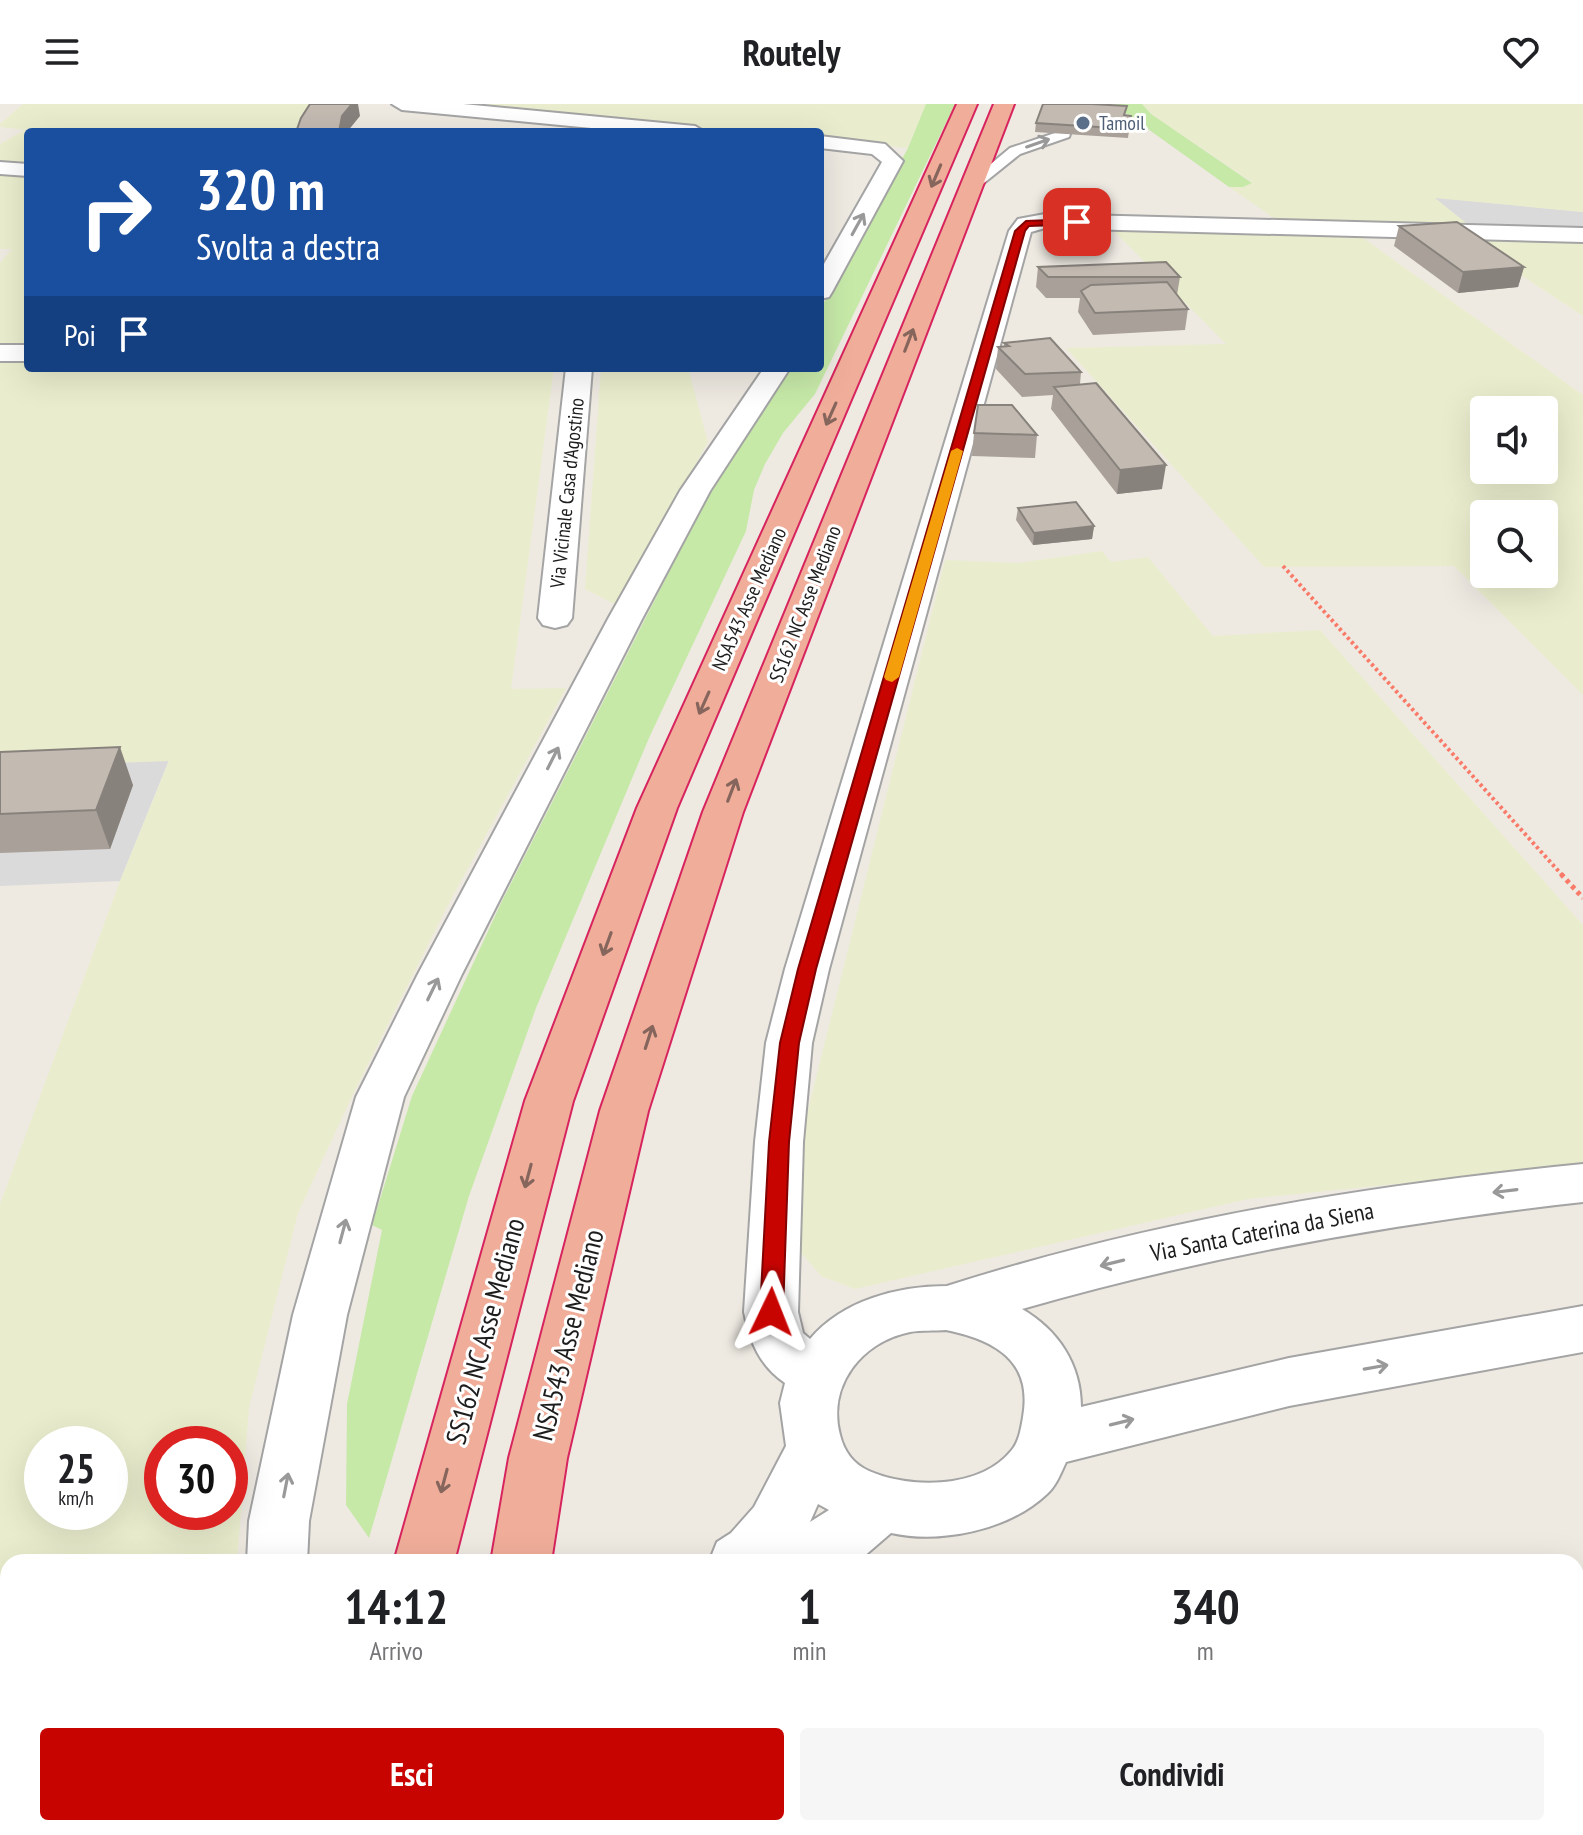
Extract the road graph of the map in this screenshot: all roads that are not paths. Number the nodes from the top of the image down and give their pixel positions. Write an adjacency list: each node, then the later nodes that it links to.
1 (402, 104): 4 (street)
2 (967, 104): 17 (highway, NSA543 Asse Mediano, one-way to 17)
3 (1004, 104): 9 (highway, SS162 NC Asse Mediano)
4 (653, 128)
5 (1064, 134): 9 (lane, one-way to 5)
6 (824, 142): 11 (street, one-way to 6)
7 (0, 168): 8 (street)
8 (24, 170)
9 (969, 188): 18 (highway, SS162 NC Asse Mediano, one-way to 9)
10 (1583, 235): 22 (street)
11 (824, 285)
12 (0, 353): 13 (street)
13 (24, 353)
14 (579, 372): 16 (street, Via Vicinale Casa d'Agostino)
15 (774, 372): 26 (street, one-way to 15)
16 (555, 618)
17 (549, 1101): 27 (highway, SS162 NC Asse Mediano, one-way to 27)
18 (624, 1111): 28 (highway, NSA543 Asse Mediano)
19 (1583, 1183): 20 (street, Via Santa Caterina da Siena, one-way to 20)
20 (946, 1308): 22 (street); 23 (street)
21 (1583, 1329): 23 (street, one-way to 21)
22 (815, 1373): 24 (street)
23 (1046, 1441): 25 (street)
24 (813, 1449): 25 (street); 29 (street)
25 (880, 1505): 30 (street)
26 (277, 1554)
27 (426, 1554)
28 (522, 1554)
29 (748, 1554)
30 (794, 1554)

